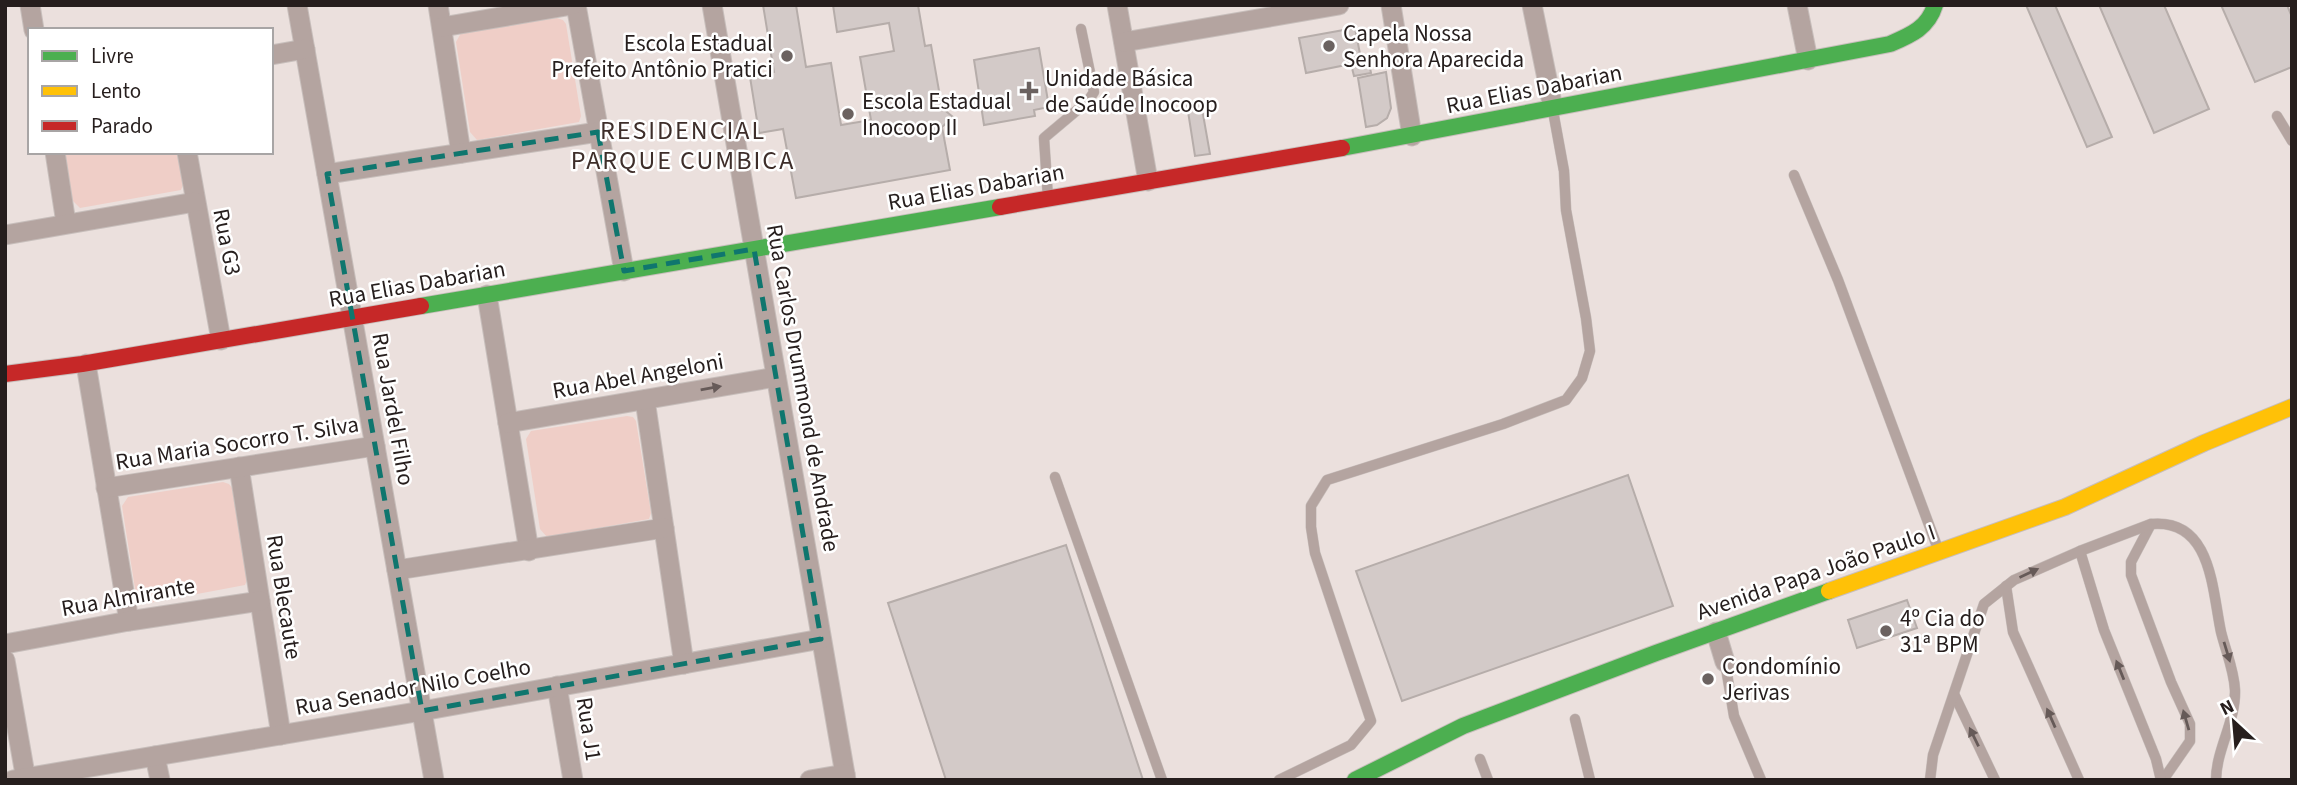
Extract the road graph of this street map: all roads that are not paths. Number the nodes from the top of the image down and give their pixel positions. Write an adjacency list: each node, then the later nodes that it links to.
1 (30, 5): 14 (street)
2 (297, 5): 17 (street, Rua Jardel Filho)
3 (438, 5): 13 (street)
4 (574, 5): 13 (street); 22 (street)
5 (712, 5): 35 (street, Rua Carlos Drummond de Andrade)
6 (1117, 5): 16 (street)
7 (1339, 5): 12 (street)
8 (1391, 5): 23 (street)
9 (1532, 5): 20 (street)
10 (1797, 5): 19 (street)
11 (1935, 5): 19 (street, Rua Elias Dabarian)
12 (1256, 12): 16 (street)
13 (442, 27): 25 (street)
14 (34, 28)
15 (1081, 29): 31 (lane)
16 (1124, 42): 30 (street)
17 (305, 49): 18 (street); 28 (street, Rua Jardel Filho)
18 (273, 55)
19 (1808, 60): 20 (street, Rua Elias Dabarian)
20 (1553, 108): 23 (street, Rua Elias Dabarian); 79 (lane)
21 (2277, 116): 24 (lane)
22 (598, 132): 25 (street); 36 (street)
23 (1412, 136): 30 (street, Rua Elias Dabarian)
24 (2292, 141)
25 (461, 153): 28 (street)
26 (55, 154): 33 (street)
27 (187, 154): 32 (street, Rua G3)
28 (327, 174): 38 (street, Rua Jardel Filho)
29 (1794, 175): 54 (lane)
30 (1148, 181): 31 (street, Rua Elias Dabarian)
31 (1048, 198): 35 (street, Rua Elias Dabarian)
32 (195, 202): 33 (street); 39 (street, Rua G3)
33 (66, 223): 34 (street)
34 (5, 235)
35 (754, 249): 36 (street, Rua Elias Dabarian); 42 (street, Rua Carlos Drummond de Andrade)
36 (624, 271): 37 (street, Rua Elias Dabarian)
37 (486, 295): 38 (street, Rua Elias Dabarian); 45 (street)
38 (352, 318): 39 (street, Rua Elias Dabarian); 46 (street, Rua Jardel Filho)
39 (221, 340): 40 (street, Rua Elias Dabarian)
40 (86, 363): 41 (street, Rua Elias Dabarian); 49 (street)
41 (5, 374)
42 (776, 377): 43 (street, Rua Abel Angeloni, one-way to 42); 60 (street, Rua Carlos Drummond de Andrade)
43 (645, 400): 45 (street, Rua Abel Angeloni); 51 (street)
44 (2292, 407): 54 (street, Avenida Papa João Paulo I)
45 (508, 423): 52 (street)
46 (375, 446): 47 (street, Rua Maria Socorro T. Silva); 55 (street, Rua Jardel Filho)
47 (239, 467): 49 (street, Rua Maria Socorro T. Silva); 57 (street, Rua Blecaute)
48 (1055, 477): 78 (lane)
49 (106, 488): 58 (street)
50 (2151, 524): 53 (lane); 87 (lane, one-way to 50); 88 (lane, one-way to 88)
51 (664, 528): 52 (street); 64 (street)
52 (529, 551): 55 (street)
53 (2080, 551): 56 (lane, one-way to 53); 87 (lane, one-way to 53)
54 (1940, 552): 59 (street, Avenida Papa João Paulo I)
55 (397, 570): 67 (street, Rua Jardel Filho)
56 (2006, 586): 66 (lane); 86 (lane, one-way to 56)
57 (260, 601): 58 (street, Rua Almirante); 69 (street, Rua Blecaute)
58 (129, 621): 61 (street, Rua Almirante)
59 (1716, 632): 63 (street); 80 (street, Avenida Papa João Paulo I)
60 (821, 639): 64 (street, Rua Senador Nilo Coelho); 72 (street, Rua Carlos Drummond de Andrade)
61 (5, 644)
62 (5, 660): 73 (street)
63 (1725, 662): 83 (lane)
64 (684, 664): 65 (street, Rua Senador Nilo Coelho)
65 (557, 686): 67 (street, Rua Senador Nilo Coelho); 76 (street, Rua J1)
66 (1954, 694): 84 (lane); 85 (lane, one-way to 66)
67 (422, 710): 69 (street, Rua Senador Nilo Coelho); 75 (street, Rua Jardel Filho)
68 (1575, 719): 82 (lane)
69 (281, 735): 70 (street, Rua Senador Nilo Coelho)
70 (155, 756): 73 (street, Rua Senador Nilo Coelho); 74 (street)
71 (1480, 759): 81 (lane)
72 (845, 777): 77 (street)
73 (21, 779)
74 (160, 780)
75 (434, 780)
76 (573, 780)
77 (810, 780)
78 (1162, 780)
79 (1279, 780)
80 (1355, 780)
81 (1488, 780)
82 (1590, 780)
83 (1761, 780)
84 (1930, 780)
85 (1995, 780)
86 (2079, 780)
87 (2162, 780)
88 (2216, 780)

